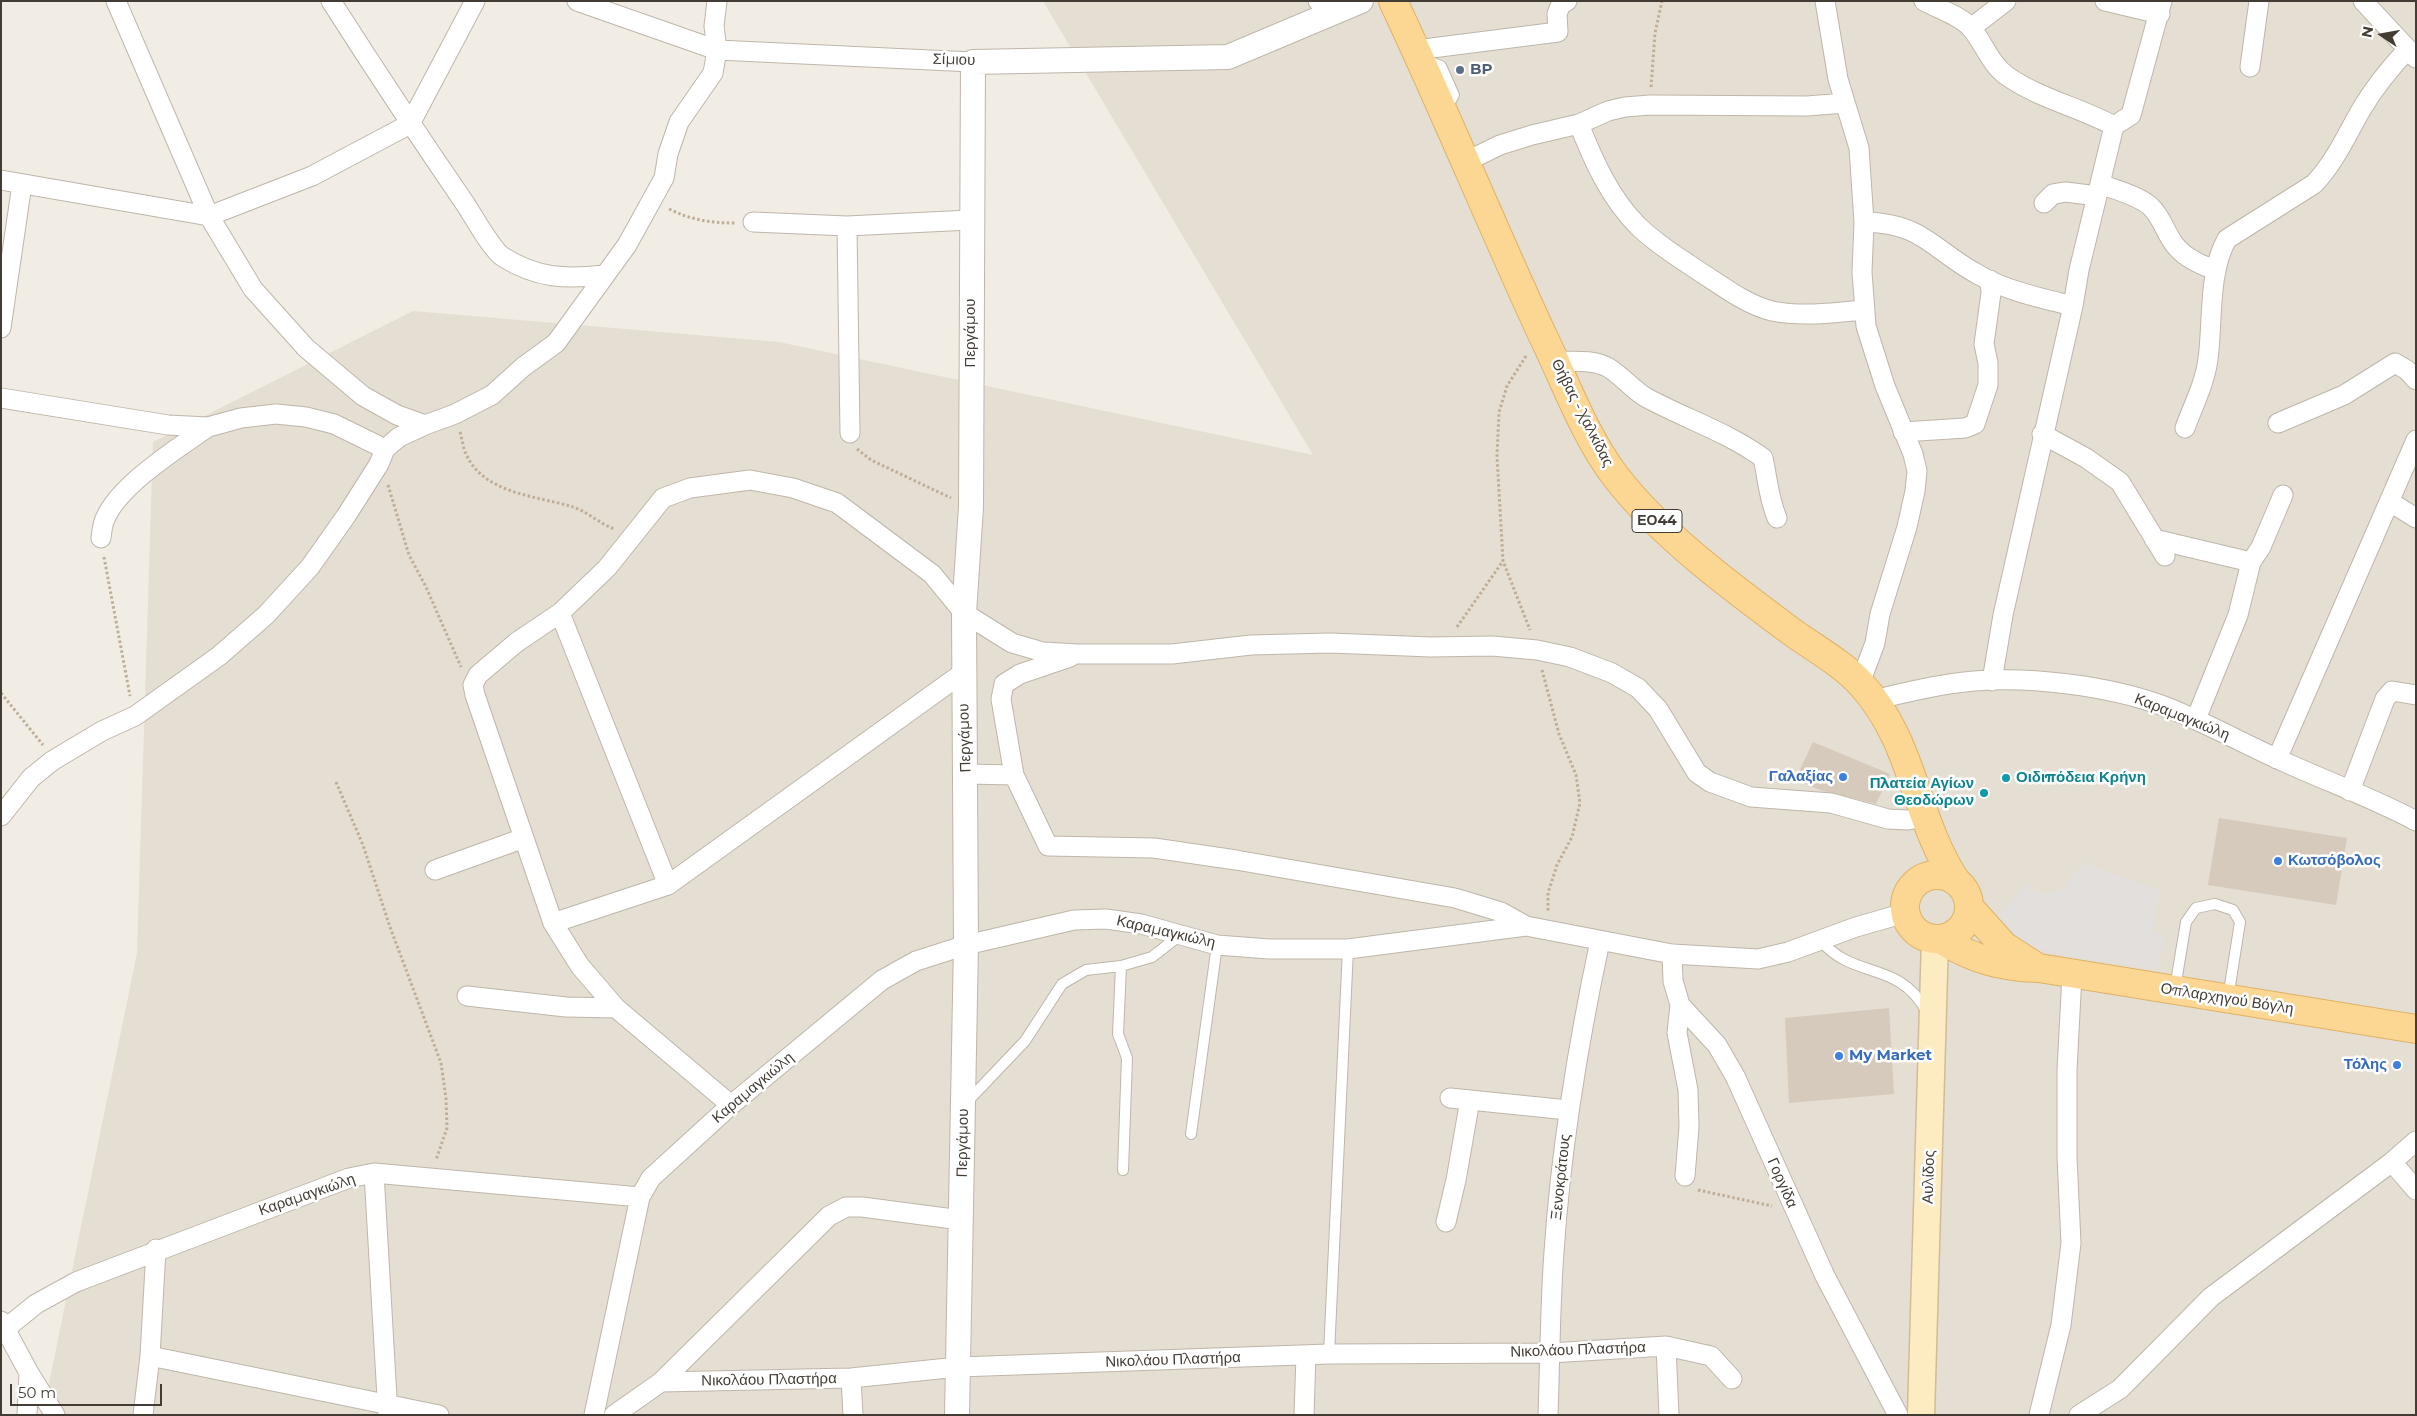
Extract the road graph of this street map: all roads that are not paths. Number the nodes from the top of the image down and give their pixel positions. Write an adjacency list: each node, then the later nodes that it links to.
1 (116, 1): 32 (street)
2 (331, 1): 24 (street)
3 (475, 1): 24 (street)
4 (577, 1): 18 (street, Σίμιου)
5 (716, 1): 18 (street)
6 (1361, 1): 15 (street, Σίμιου)
7 (1393, 1): 19 (main road, Θήβας - Χαλκίδας / ΕΟ44)
8 (1567, 1): 19 (street)
9 (1825, 1): 23 (street)
10 (2006, 1): 17 (street)
11 (2105, 1): 16 (street)
12 (2259, 1): 22 (street)
13 (2363, 1): 20 (street)
14 (1930, 3): 17 (street)
15 (1324, 7): 21 (street, Σίμιου)
16 (2161, 8): 26 (street)
17 (1971, 28): 26 (street)
18 (717, 50): 21 (street, Σίμιου); 38 (street)
19 (1418, 54): 27 (main road, Θήβας - Χαλκίδας / ΕΟ44)
20 (2412, 54): 37 (street)
21 (973, 62): 33 (street, Περγάμου)
22 (2250, 67)
23 (1845, 103): 25 (street); 35 (street)
24 (410, 124): 32 (street); 38 (street)
25 (1579, 124): 27 (street); 41 (street)
26 (2114, 126): 30 (street)
27 (1465, 162): 43 (main road, Θήβας - Χαλκίδας / ΕΟ44)
28 (1, 180): 29 (street)
29 (22, 184): 32 (street); 42 (street)
30 (2099, 190): 31 (street); 37 (street); 40 (street)
31 (2044, 204)
32 (209, 216): 47 (street)
33 (970, 220): 36 (street); 63 (street, Περγάμου)
34 (753, 222): 36 (street)
35 (1864, 222): 39 (street); 41 (street)
36 (847, 226): 50 (street)
37 (2216, 270): 49 (street)
38 (606, 275): 47 (street)
39 (1990, 280): 40 (street); 51 (street)
40 (2073, 306): 52 (street)
41 (1863, 310): 51 (street)
42 (1, 328)
43 (1555, 361): 57 (street); 68 (main road, Θήβας - Χαλκίδας / ΕΟ44)
44 (2416, 380): 46 (street)
45 (1, 398): 48 (street)
46 (2278, 422)
47 (425, 424): 54 (street)
48 (208, 427): 54 (street); 59 (street)
49 (2185, 428)
50 (850, 432)
51 (1903, 432): 68 (street)
52 (2042, 434): 60 (street); 67 (street)
53 (2416, 440): 56 (street)
54 (382, 457): 75 (street)
55 (2283, 495): 62 (street)
56 (2390, 502): 58 (street); 71 (street)
57 (1777, 518)
58 (2416, 518)
59 (100, 538)
60 (2154, 539): 61 (street); 62 (street)
61 (2165, 556)
62 (2251, 562): 70 (street)
63 (964, 612): 64 (street); 65 (street); 66 (street, Περγάμου)
64 (560, 613): 78 (street); 81 (street)
65 (1078, 654): 73 (street); 76 (street)
66 (964, 672): 72 (street, Περγάμου); 81 (street)
67 (1992, 681): 68 (street, Καραμαγκιώλη); 70 (street, Καραμαγκιώλη)
68 (1867, 692): 76 (main road, Θήβας - Χαλκίδας / ΕΟ44)
69 (2416, 695): 74 (street)
70 (2196, 719): 71 (street, Καραμαγκιώλη)
71 (2277, 759): 74 (street, Καραμαγκιώλη)
72 (967, 774): 73 (street); 91 (street, Περγάμου)
73 (1014, 775): 86 (street)
74 (2350, 790): 77 (street, Καραμαγκιώλη)
75 (1, 816)
76 (1925, 817): 80 (main road, Θήβας - Χαλκίδας / ΕΟ44); 82 (main road, Θήβας - Χαλκίδας / ΕΟ44)
77 (2416, 821)
78 (524, 838): 79 (street); 85 (street)
79 (435, 870)
80 (1956, 880): 82 (main road); 83 (main road, ΕΟ44)
81 (668, 885): 85 (street)
82 (1912, 885): 84 (main road, ΕΟ44)
83 (1969, 907): 88 (main road); 96 (main road, Οπλαρχηγού Βόγλη)
84 (1905, 913): 88 (main road); 89 (street)
85 (553, 923): 102 (street)
86 (1526, 926): 90 (street); 93 (street, Καραμαγκιώλη)
87 (1179, 936): 91 (street, Καραμαγκιώλη); 92 (street, Καραμαγκιώλη); 95 (lane)
88 (1938, 939): 96 (main road, Οπλαρχηγού Βόγλη); 103 (main road, Αυλίδος)
89 (1820, 940): 94 (street); 103 (lane)
90 (1600, 941): 94 (street); 109 (street, Ξενοκράτους)
91 (966, 945): 107 (street, Καραμαγκιώλη); 108 (street, Περγάμου)
92 (1217, 945): 93 (street, Καραμαγκιώλη); 110 (lane)
93 (1348, 949): 124 (lane)
94 (1672, 954): 101 (street, Γοργίδα)
95 (1121, 966): 108 (lane); 113 (lane)
96 (2038, 968): 97 (main road, Οπλαρχηγού Βόγλη)
97 (2072, 975): 98 (main road, Οπλαρχηγού Βόγλη); 146 (street)
98 (2174, 990): 100 (main road, Οπλαρχηγού Βόγλη); 100 (lane)
99 (467, 996): 102 (street)
100 (2228, 998): 104 (main road, Οπλαρχηγού Βόγλη)
101 (1680, 1005): 115 (street); 144 (street, Γοργίδα)
102 (616, 1008): 107 (street)
103 (1933, 1025): 145 (main road, Αυλίδος)
104 (2416, 1029)
105 (1450, 1098): 106 (street)
106 (1470, 1100): 109 (street); 119 (street)
107 (731, 1105): 117 (street, Καραμαγκιώλη)
108 (964, 1105): 118 (street, Περγάμου)
109 (1568, 1110): 123 (street, Ξενοκράτους)
110 (1191, 1134)
111 (2416, 1141): 112 (street)
112 (2392, 1162): 116 (street); 147 (street)
113 (1123, 1170)
114 (374, 1174): 117 (street, Καραμαγκιώλη); 120 (street, Καραμαγκιώλη); 132 (street)
115 (1685, 1176)
116 (2416, 1190)
117 (640, 1197): 137 (street)
118 (961, 1220): 127 (street, Περγάμου); 131 (street)
119 (1446, 1222)
120 (156, 1249): 121 (street, Καραμαγκιώλη); 126 (street)
121 (3, 1325): 128 (street)
122 (1666, 1346): 123 (street, Νικολάου Πλαστήρα); 130 (street, Νικολάου Πλαστήρα); 143 (street)
123 (1550, 1353): 124 (street, Νικολάου Πλαστήρα); 142 (street, Ξενοκράτους)
124 (1329, 1354): 125 (street, Νικολάου Πλαστήρα)
125 (1306, 1355): 127 (street, Νικολάου Πλαστήρα); 141 (street)
126 (150, 1356): 132 (street); 135 (street)
127 (958, 1367): 129 (street, Νικολάου Πλαστήρα); 140 (street, Περγάμου)
128 (29, 1373): 133 (street); 134 (street)
129 (851, 1378): 131 (street, Νικολάου Πλαστήρα); 139 (street)
130 (1732, 1379)
131 (661, 1382): 138 (street)
132 (388, 1410): 136 (street)
133 (27, 1415)
134 (55, 1415)
135 (143, 1415)
136 (439, 1415)
137 (594, 1415)
138 (614, 1415)
139 (853, 1415)
140 (957, 1415)
141 (1304, 1415)
142 (1548, 1415)
143 (1669, 1415)
144 (1898, 1415)
145 (1921, 1415)
146 (2039, 1415)
147 (2079, 1415)

